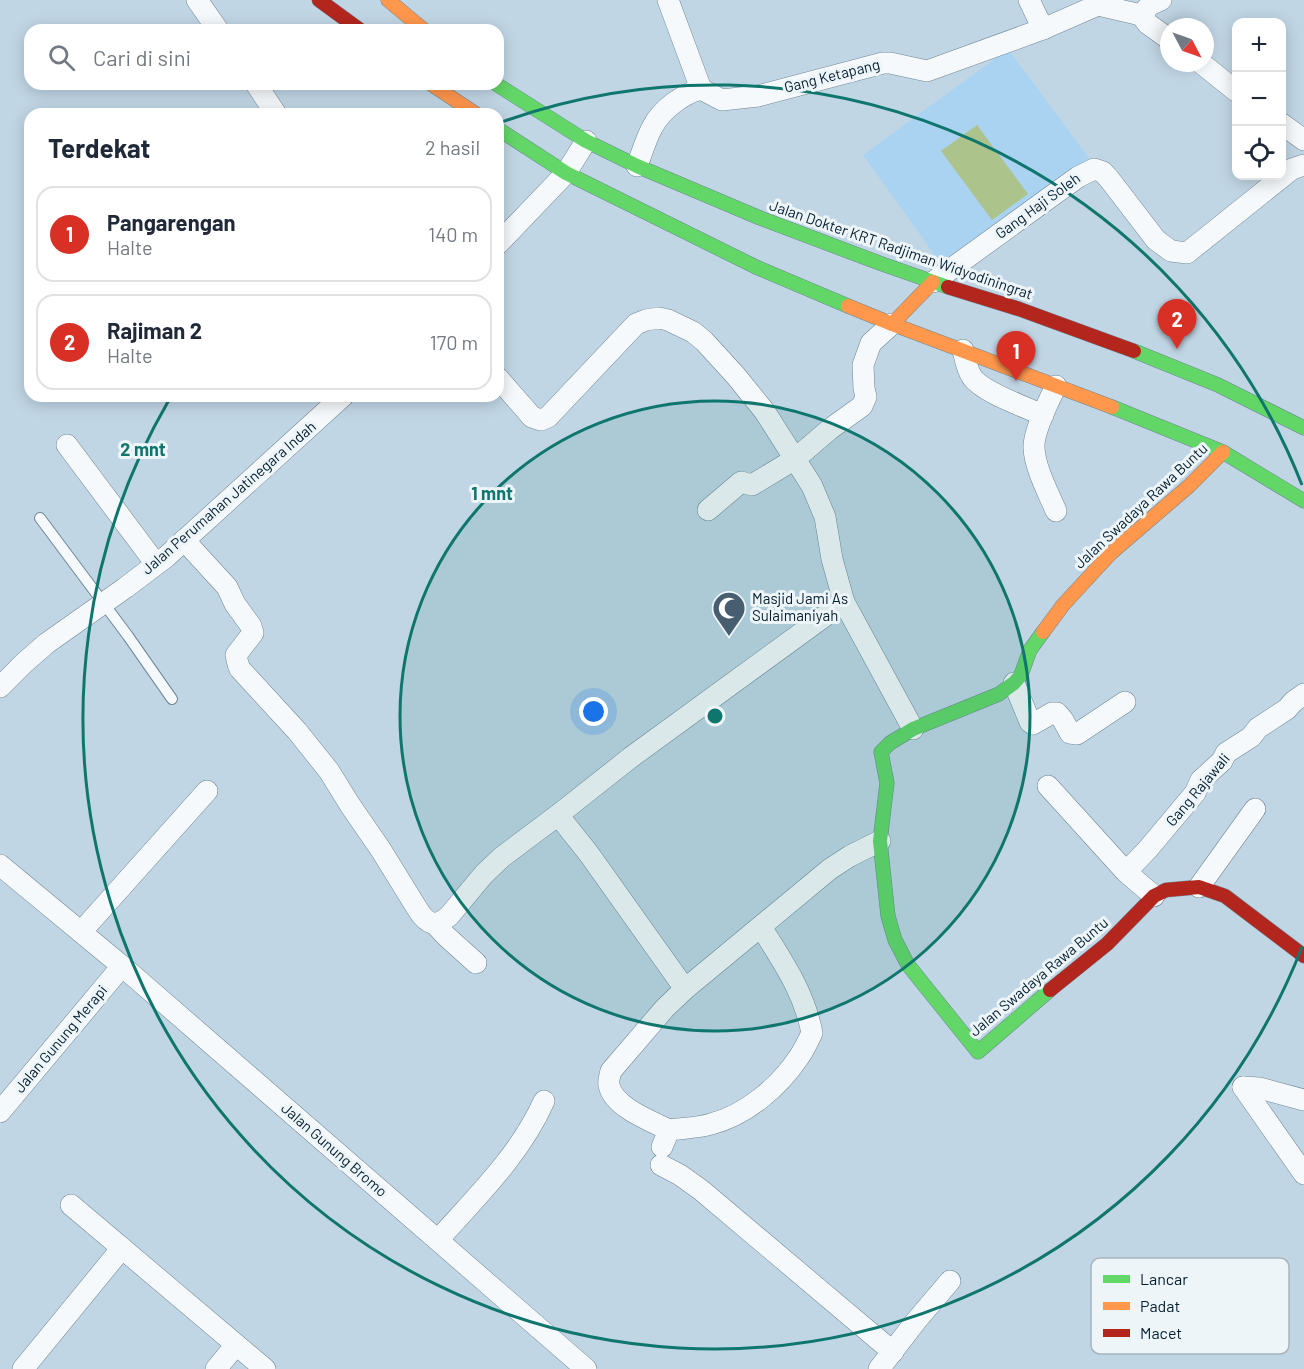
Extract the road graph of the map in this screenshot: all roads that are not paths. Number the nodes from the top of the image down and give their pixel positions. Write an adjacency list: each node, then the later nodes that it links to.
1 (197, 0): 8 (street)
2 (319, 0): 9 (main road)
3 (388, 0): 10 (main road)
4 (668, 0): 16 (street)
5 (1029, 0): 11 (street)
6 (1161, 0): 7 (street)
7 (1141, 15): 11 (street, Gang Ketapang); 12 (street)
8 (214, 24)
9 (352, 24)
10 (417, 24)
11 (1042, 29): 16 (street, Gang Ketapang)
12 (1160, 33)
13 (1212, 72): 14 (street)
14 (1232, 88)
15 (504, 89): 24 (main road, Jalan Dokter KRT Radjiman Widyodiningrat)
16 (701, 89): 26 (street)
17 (260, 90): 19 (street)
18 (440, 90): 20 (main road)
19 (272, 108)
20 (467, 108)
21 (1284, 126): 23 (street)
22 (504, 133): 27 (main road)
23 (1304, 140)
24 (586, 141): 26 (main road, Jalan Dokter KRT Radjiman Widyodiningrat); 27 (street)
25 (1304, 165): 29 (street, Gang Haji Soleh)
26 (637, 166): 29 (main road, Jalan Dokter KRT Radjiman Widyodiningrat)
27 (566, 173): 28 (street); 30 (main road)
28 (504, 238)
29 (933, 282): 30 (main road); 36 (main road, Jalan Dokter KRT Radjiman Widyodiningrat)
30 (892, 324): 31 (main road); 39 (street)
31 (963, 350): 33 (main road); 35 (street)
32 (504, 385): 39 (street)
33 (1056, 386): 35 (street); 38 (main road)
34 (336, 402): 44 (street, Jalan Perumahan Jatinegara Indah)
35 (1042, 415): 42 (street)
36 (1304, 429)
37 (67, 445): 45 (street)
38 (1223, 452): 40 (main road); 48 (main road, Jalan Swadaya Rawa Buntu)
39 (795, 459): 41 (street); 46 (street)
40 (1304, 501)
41 (708, 510)
42 (1056, 511)
43 (40, 518): 47 (lane)
44 (184, 540): 45 (street, Jalan Perumahan Jatinegara Indah); 63 (street)
45 (156, 564): 47 (street, Jalan Perumahan Jatinegara Indah)
46 (844, 602): 53 (street); 57 (street)
47 (102, 603): 49 (street, Jalan Perumahan Jatinegara Indah); 51 (lane)
48 (1014, 683): 52 (street); 53 (main road, Jalan Swadaya Rawa Buntu)
49 (0, 687)
50 (1304, 694): 60 (street, Gang Rajawali)
51 (172, 699)
52 (1125, 702)
53 (914, 729): 58 (main road, Jalan Swadaya Rawa Buntu)
54 (1048, 786): 60 (street)
55 (207, 791): 65 (street)
56 (1255, 809): 61 (street)
57 (558, 815): 63 (street); 69 (street)
58 (880, 842): 62 (main road, Jalan Swadaya Rawa Buntu); 64 (street)
59 (0, 865): 65 (street, Jalan Gunung Bromo)
60 (1126, 872): 62 (street)
61 (1199, 887): 62 (main road, Jalan Swadaya Rawa Buntu); 66 (main road, Jalan Swadaya Rawa Buntu)
62 (1154, 896)
63 (435, 924): 67 (street)
64 (761, 927): 69 (street); 73 (street)
65 (81, 932): 68 (street, Jalan Gunung Bromo)
66 (1304, 956)
67 (477, 963)
68 (122, 966): 72 (street, Jalan Gunung Merapi); 76 (street, Jalan Gunung Bromo)
69 (685, 989): 73 (street)
70 (1304, 1100): 74 (street)
71 (544, 1101): 76 (street)
72 (0, 1112)
73 (664, 1147): 80 (street)
74 (1304, 1174)
75 (71, 1205): 77 (street)
76 (438, 1240): 84 (street, Jalan Gunung Bromo)
77 (122, 1248): 79 (street); 81 (street)
78 (950, 1281): 80 (street)
79 (236, 1345): 82 (street); 83 (street)
80 (893, 1352): 85 (street)
81 (23, 1369)
82 (216, 1369)
83 (265, 1369)
84 (586, 1369)
85 (879, 1369)

